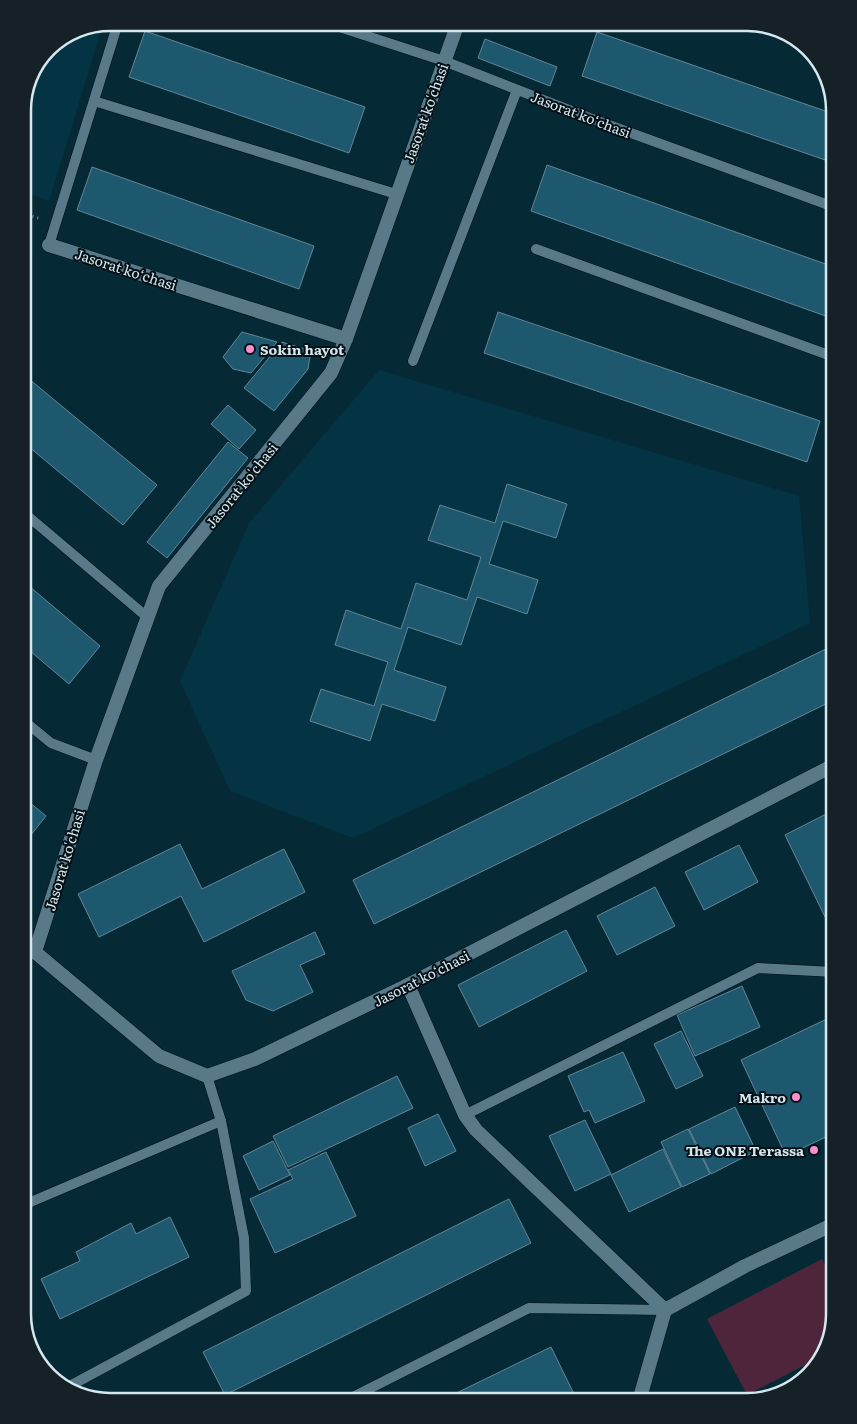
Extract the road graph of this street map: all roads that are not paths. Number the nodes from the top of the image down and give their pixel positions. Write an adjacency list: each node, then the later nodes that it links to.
1 (115, 31): 6 (lane, Jasorat ko‘chasi)
2 (352, 31): 4 (lane, Jasorat ko‘chasi)
3 (455, 31): 4 (street, Jasorat ko'chasi)
4 (444, 61): 5 (lane, Jasorat ko‘chasi); 7 (street, Jasorat ko'chasi)
5 (517, 90): 8 (lane, Jasorat ko‘chasi); 13 (lane)
6 (94, 101): 7 (lane); 9 (lane, Jasorat ko‘chasi)
7 (396, 194): 11 (street, Jasorat ko'chasi)
8 (826, 203)
9 (49, 245): 11 (street, Jasorat ko‘chasi)
10 (536, 249): 12 (lane)
11 (346, 340): 15 (street, Jasorat ko'chasi)
12 (826, 353)
13 (413, 361)
14 (31, 519): 15 (lane)
15 (147, 617): 17 (street, Jasorat ko'chasi)
16 (31, 727): 17 (lane)
17 (96, 760): 20 (street, Jasorat ko'chasi)
18 (826, 769): 22 (street, Jasorat ko‘chasi)
19 (31, 948): 20 (street)
20 (36, 952): 23 (street)
21 (826, 972): 24 (lane)
22 (408, 985): 23 (street, Jasorat ko‘chasi); 24 (street)
23 (207, 1076): 25 (lane)
24 (465, 1115): 28 (street)
25 (220, 1121): 26 (lane); 29 (lane)
26 (31, 1202)
27 (826, 1228): 28 (street)
28 (665, 1310): 30 (lane); 31 (street)
29 (74, 1384)
30 (361, 1393)
31 (642, 1393)

